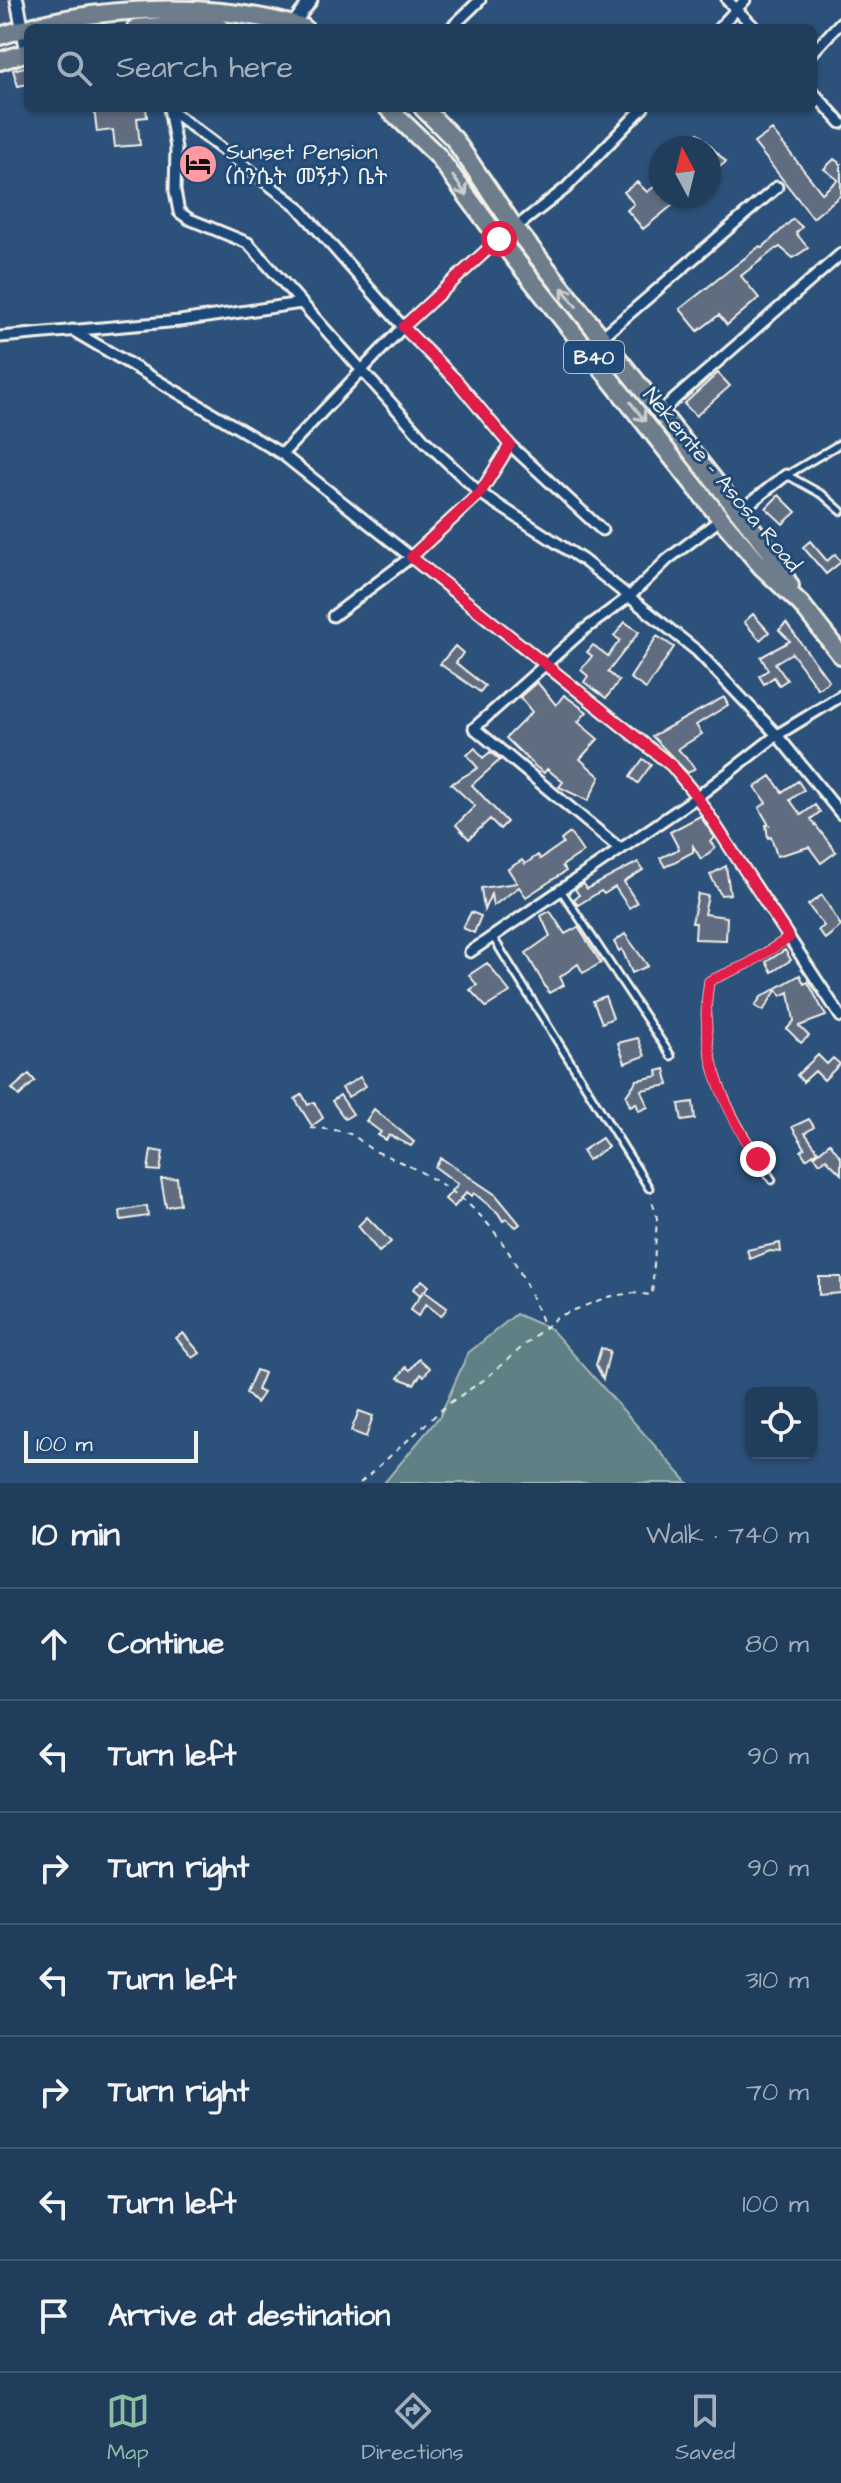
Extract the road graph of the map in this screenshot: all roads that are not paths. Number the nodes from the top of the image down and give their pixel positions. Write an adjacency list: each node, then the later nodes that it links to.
1 (17, 0): 14 (street)
2 (311, 0): 9 (street)
3 (480, 0): 10 (street)
4 (727, 0): 5 (street)
5 (741, 4): 11 (street); 12 (street)
6 (841, 22): 17 (street)
7 (44, 24): 8 (highway)
8 (288, 24)
9 (297, 24)
10 (455, 24)
11 (723, 24)
12 (753, 24)
13 (24, 28): 14 (highway)
14 (21, 29): 15 (highway); 16 (street)
15 (0, 36)
16 (24, 40)
17 (817, 48)
18 (24, 53): 19 (highway)
19 (0, 61)
20 (817, 96): 26 (street)
21 (170, 112): 33 (street)
22 (174, 112): 34 (street)
23 (392, 112): 28 (highway, Nekemte - Asosa Road / B40)
24 (427, 112): 27 (highway, B40)
25 (639, 112): 30 (street)
26 (841, 123)
27 (454, 139): 28 (street); 30 (highway, B40)
28 (437, 155): 31 (highway, Nekemte - Asosa Road / B40, one-way to 31)
29 (777, 187): 37 (street)
30 (515, 228): 37 (highway, B40, one-way to 30)
31 (499, 239): 34 (street); 37 (highway, Nekemte - Asosa Road / B40)
32 (841, 254): 39 (street)
33 (301, 303): 35 (street); 38 (street)
34 (403, 327): 38 (street); 41 (street)
35 (72, 330): 36 (street); 42 (street)
36 (0, 337)
37 (594, 343): 39 (highway, B40); 46 (highway, Nekemte - Asosa Road / B40, one-way to 46)
38 (360, 370): 42 (street); 44 (street)
39 (660, 412): 46 (highway, B40)
40 (841, 443): 43 (lane)
41 (510, 445): 44 (street); 47 (street)
42 (282, 454): 48 (street)
43 (786, 475): 45 (lane); 46 (street)
44 (480, 493): 48 (street); 49 (street)
45 (841, 511)
46 (729, 516): 49 (street); 51 (highway, Nekemte - Asosa Road / B40)
47 (602, 530)
48 (411, 557): 50 (street); 52 (street)
49 (630, 596): 52 (street); 54 (street)
50 (333, 616)
51 (841, 655)
52 (543, 665): 55 (street); 57 (street)
53 (841, 696): 54 (street)
54 (777, 735): 55 (street); 56 (street)
55 (697, 797): 57 (street); 60 (street)
56 (841, 814)
57 (620, 849): 58 (street)
58 (560, 889): 59 (street); 63 (lane)
59 (492, 936): 61 (street); 65 (lane)
60 (789, 938): 62 (street); 64 (lane)
61 (470, 952)
62 (841, 1016)
63 (671, 1056)
64 (772, 1180)
65 (649, 1188)

